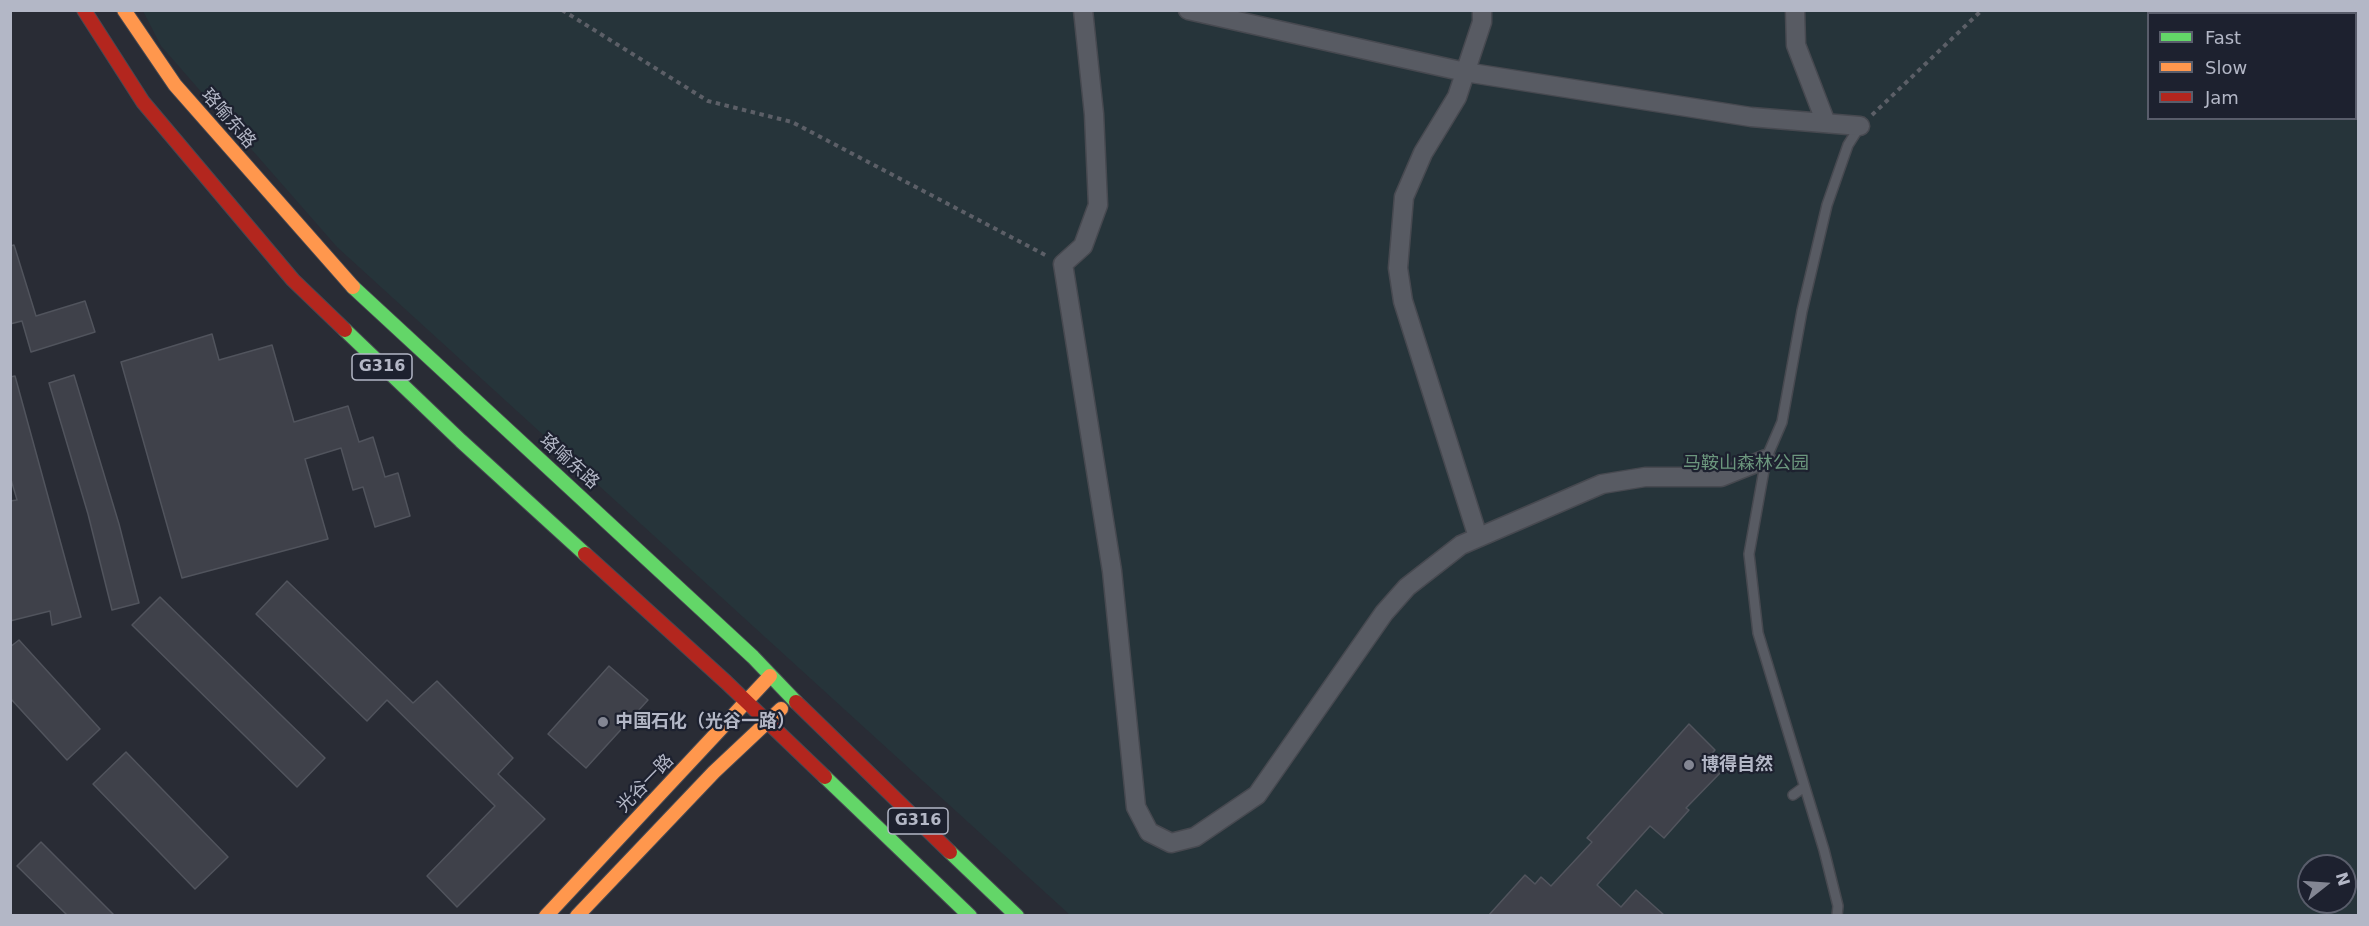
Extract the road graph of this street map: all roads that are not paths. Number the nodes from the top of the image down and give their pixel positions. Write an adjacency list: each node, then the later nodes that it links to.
1 (84, 10): 14 (main road, G316)
2 (124, 10): 12 (main road, 珞喻东路 / G316)
3 (1083, 10): 11 (street)
4 (1188, 10): 7 (street)
5 (1482, 10): 7 (street)
6 (1795, 10): 8 (street)
7 (1465, 72): 8 (street); 11 (street)
8 (1826, 123): 9 (street)
9 (1860, 126): 10 (lane)
10 (1766, 459): 11 (street); 16 (lane)
11 (1478, 537)
12 (770, 676): 13 (main road, 珞喻东路 / G316); 14 (main road, 光谷一路)
13 (793, 699): 15 (main road); 21 (main road, 珞喻东路 / G316)
14 (747, 702): 15 (main road, G316); 18 (main road, 光谷一路)
15 (768, 722): 19 (main road); 20 (main road, G316)
16 (1804, 787): 17 (lane); 22 (lane)
17 (1793, 795)
18 (546, 915)
19 (577, 915)
20 (970, 915)
21 (1017, 915)
22 (1837, 915)

